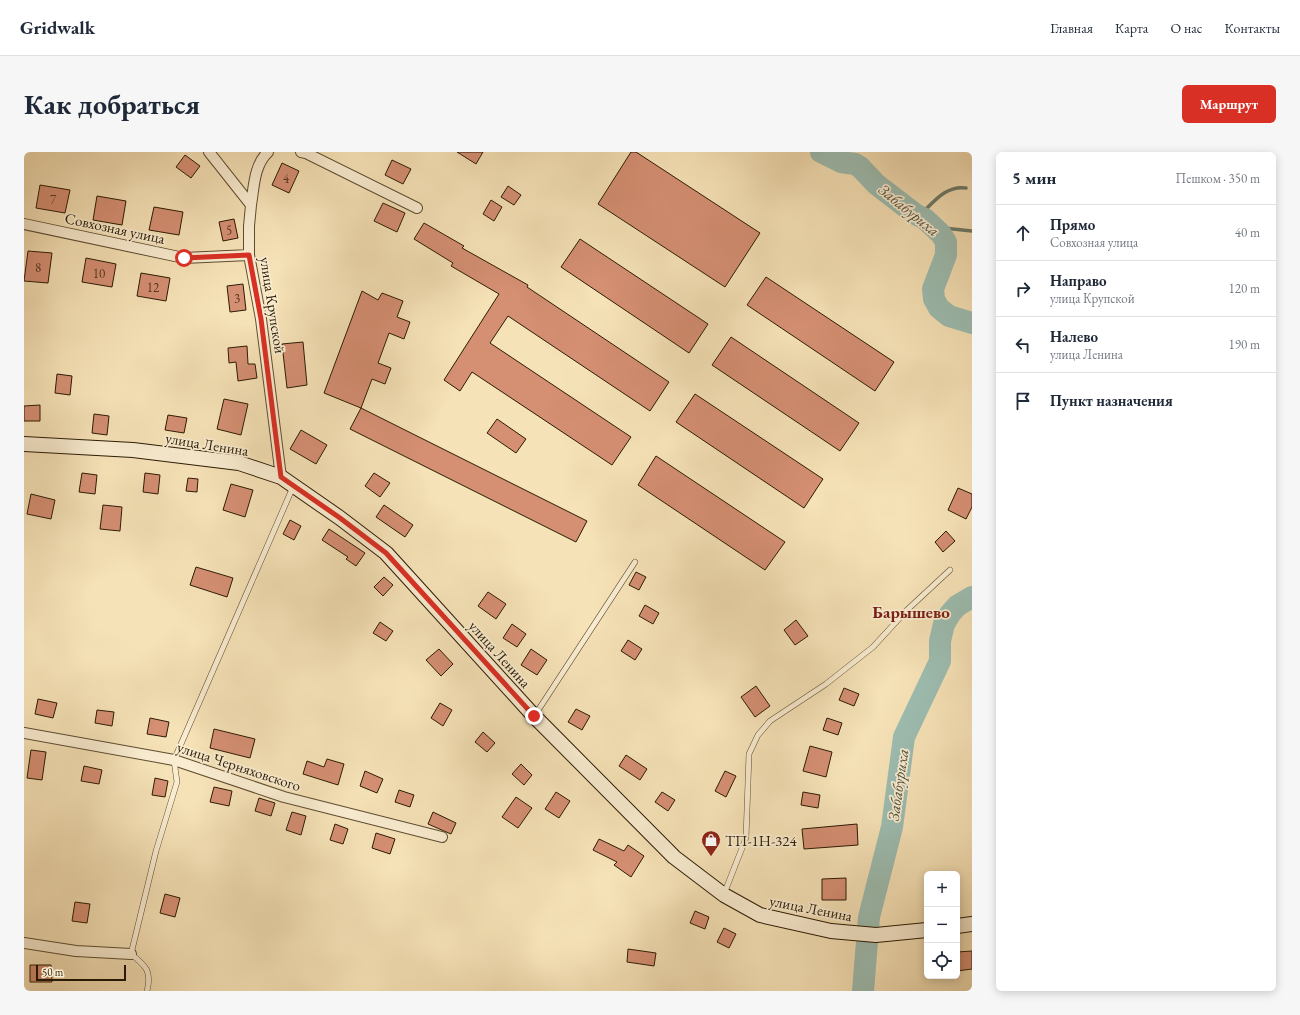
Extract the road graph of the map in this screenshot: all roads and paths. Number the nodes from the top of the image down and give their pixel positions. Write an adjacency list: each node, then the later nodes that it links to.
1 (209, 152): 4 (street)
2 (268, 152): 4 (street, улица Крупской)
3 (301, 152): 5 (street)
4 (251, 205): 7 (street, улица Крупской)
5 (418, 208)
6 (24, 224): 7 (street, Совхозная улица)
7 (249, 255): 9 (street, улица Крупской)
8 (24, 444): 9 (main road, улица Ленина)
9 (281, 477): 10 (main road, улица Ленина)
10 (294, 486): 13 (main road, улица Ленина); 15 (lane)
11 (635, 562): 13 (lane)
12 (950, 570): 17 (lane)
13 (534, 716): 17 (main road, улица Ленина)
14 (24, 733): 15 (street, улица Черняховского)
15 (174, 760): 16 (street, улица Черняховского); 22 (lane)
16 (442, 838)
17 (724, 895): 20 (main road, улица Ленина)
18 (972, 924): 19 (main road)
19 (960, 926)
20 (924, 930)
21 (24, 943): 22 (street)
22 (131, 954): 23 (lane)
23 (147, 991)

